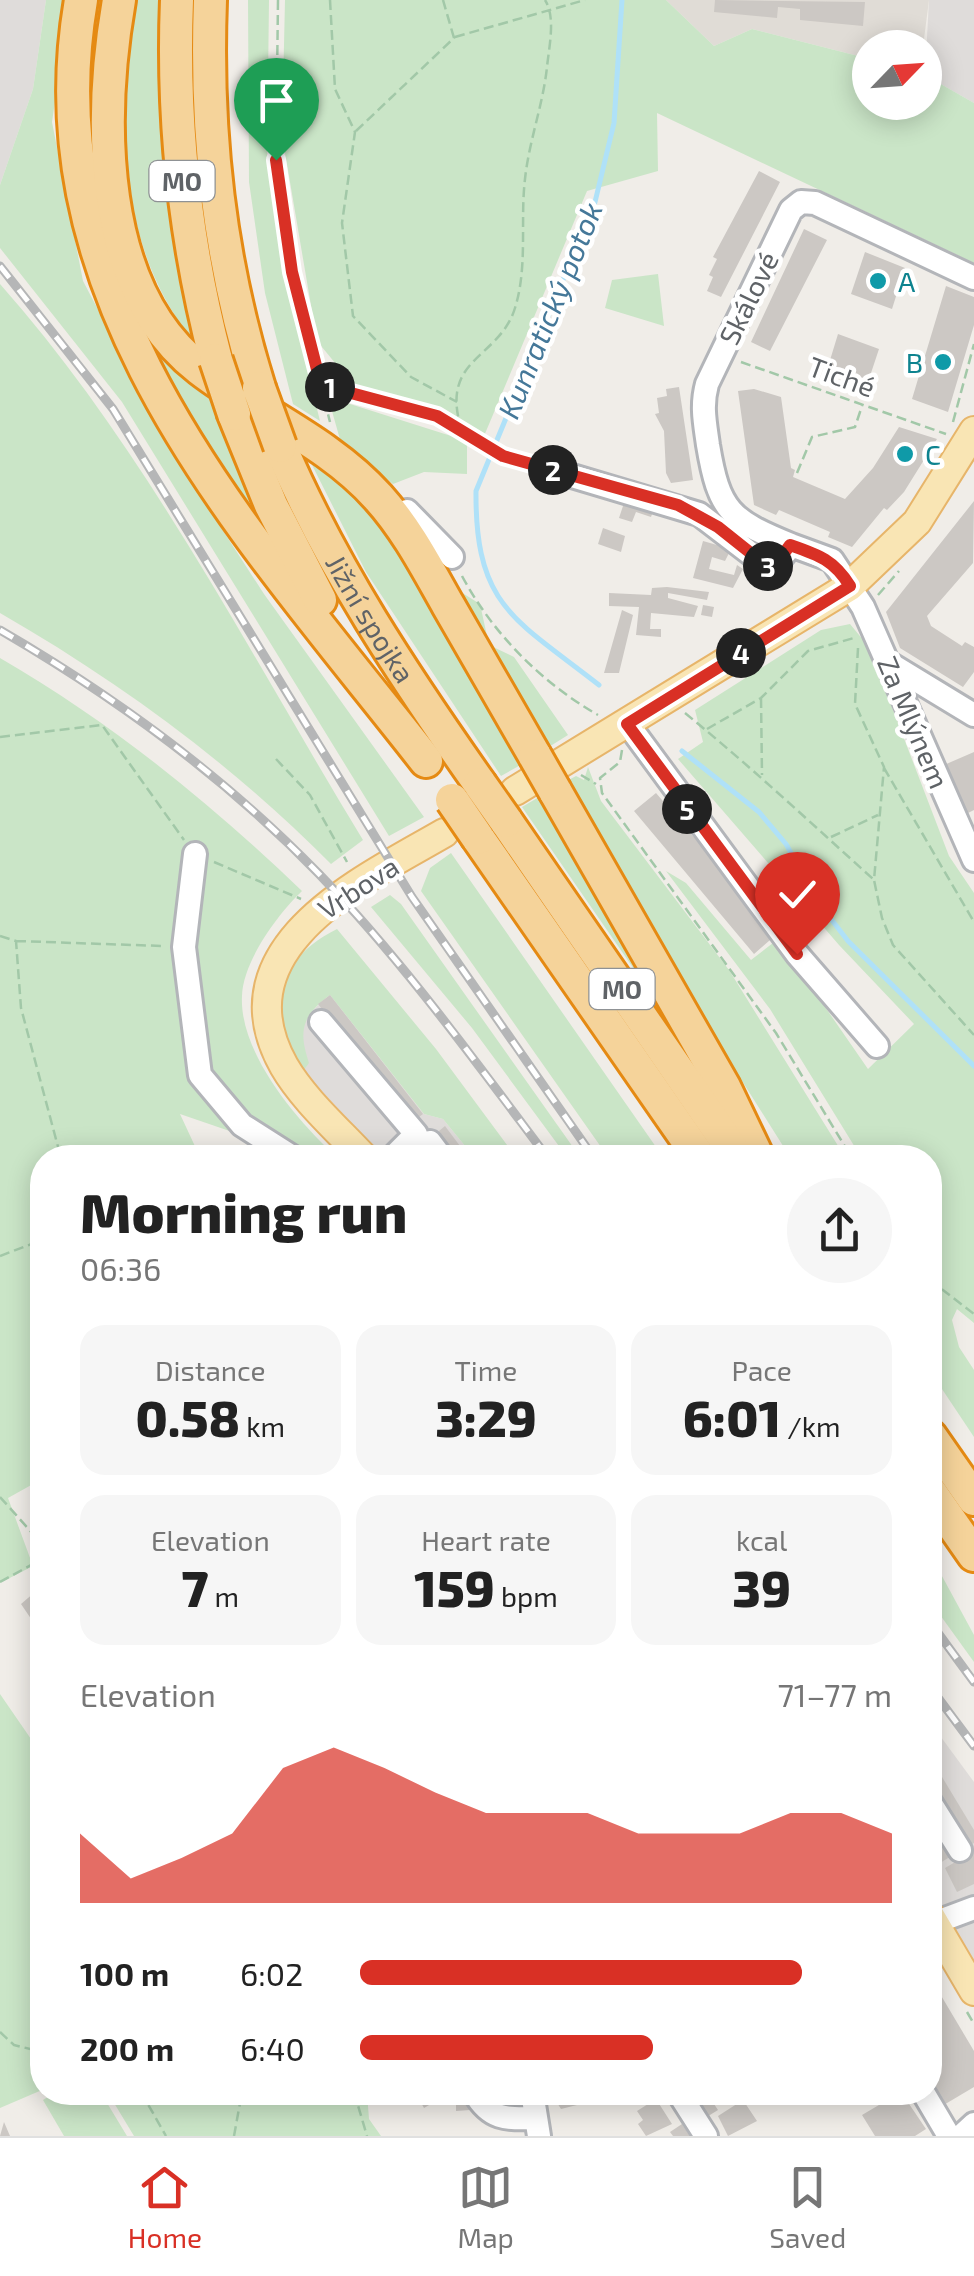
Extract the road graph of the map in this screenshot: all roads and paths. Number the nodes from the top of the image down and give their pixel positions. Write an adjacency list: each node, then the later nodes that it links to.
1 (81, 0): 34 (highway)
2 (119, 0): 37 (highway, bridge)
3 (178, 0): 34 (highway, Jižní spojka / MO, bridge)
4 (210, 0): 39 (highway, Jižní spojka / MO, bridge)
5 (278, 0): 15 (path)
6 (330, 0): 12 (path)
7 (443, 0): 11 (path)
8 (545, 0): 10 (path)
9 (586, 0): 10 (path)
10 (551, 9): 11 (path); 16 (path)
11 (454, 38): 12 (path)
12 (355, 132): 16 (path)
13 (974, 278): 14 (street, Skálové)
14 (721, 355): 17 (path, Tiché); 23 (street, Skálové)
15 (321, 385): 18 (path); 20 (path)
16 (457, 402): 18 (path)
17 (863, 405): 19 (path, Tiché); 22 (path)
18 (462, 431): 21 (path)
19 (968, 433): 25 (main road)
20 (338, 443): 24 (street)
21 (552, 470): 23 (street)
22 (798, 473)
23 (790, 545): 25 (street)
24 (452, 557): 30 (path)
25 (850, 586): 26 (street, Za Mlýnem); 30 (main road)
26 (890, 664): 29 (street); 45 (street, Za Mlýnem)
27 (761, 698): 31 (path); 35 (path); 36 (path)
28 (681, 710): 31 (path)
29 (974, 715)
30 (617, 729): 38 (path); 41 (main road); 55 (street)
31 (706, 730): 36 (path)
32 (0, 737): 44 (path)
33 (276, 759): 46 (path)
34 (426, 762): 39 (highway, Jižní spojka / MO)
35 (884, 767): 40 (path); 49 (path)
36 (762, 776): 43 (path)
37 (565, 781): 38 (path); 62 (highway)
38 (598, 785): 63 (path)
39 (466, 792): 41 (highway, Jižní spojka / MO, bridge)
40 (879, 814): 43 (path); 47 (path)
41 (500, 816): 60 (highway, Jižní spojka / MO); 61 (highway, Jižní spojka / MO)
42 (444, 833): 58 (main road, Vrbova)
43 (828, 838): 47 (path)
44 (195, 854): 48 (path); 52 (street)
45 (974, 860)
46 (348, 863)
47 (874, 880): 54 (path)
48 (301, 898)
49 (974, 922)
50 (0, 936): 51 (path)
51 (16, 941): 52 (path); 56 (path)
52 (184, 947): 57 (street)
53 (322, 1022): 59 (street)
54 (974, 1035)
55 (877, 1046)
56 (58, 1145)
57 (274, 1145)
58 (353, 1145)
59 (405, 1145)
60 (692, 1145)
61 (729, 1145)
62 (752, 1145)
63 (844, 1145)
64 (30, 1245): 65 (path)
65 (0, 1256)
66 (942, 1289): 67 (path)
67 (974, 1314)
68 (942, 1453): 70 (highway)
69 (0, 1497): 72 (path)
70 (974, 1499)
71 (942, 1509): 73 (highway)
72 (30, 1531)
73 (974, 1556)
74 (30, 1566): 75 (path)
75 (0, 1582)
76 (942, 1821): 77 (street)
77 (960, 1850)
78 (974, 1908): 79 (street)
79 (942, 1917)
80 (942, 1937): 81 (main road)
81 (974, 1990)
82 (0, 2032): 83 (path)
83 (30, 2049)
84 (148, 2105): 92 (path)
85 (240, 2105): 93 (path)
86 (358, 2105): 94 (path)
87 (481, 2105): 91 (street)
88 (686, 2105): 95 (street)
89 (931, 2105): 96 (street)
90 (974, 2124): 97 (street)
91 (538, 2127)
92 (166, 2136)
93 (234, 2136)
94 (367, 2136)
95 (706, 2136)
96 (949, 2136)
97 (960, 2136)

